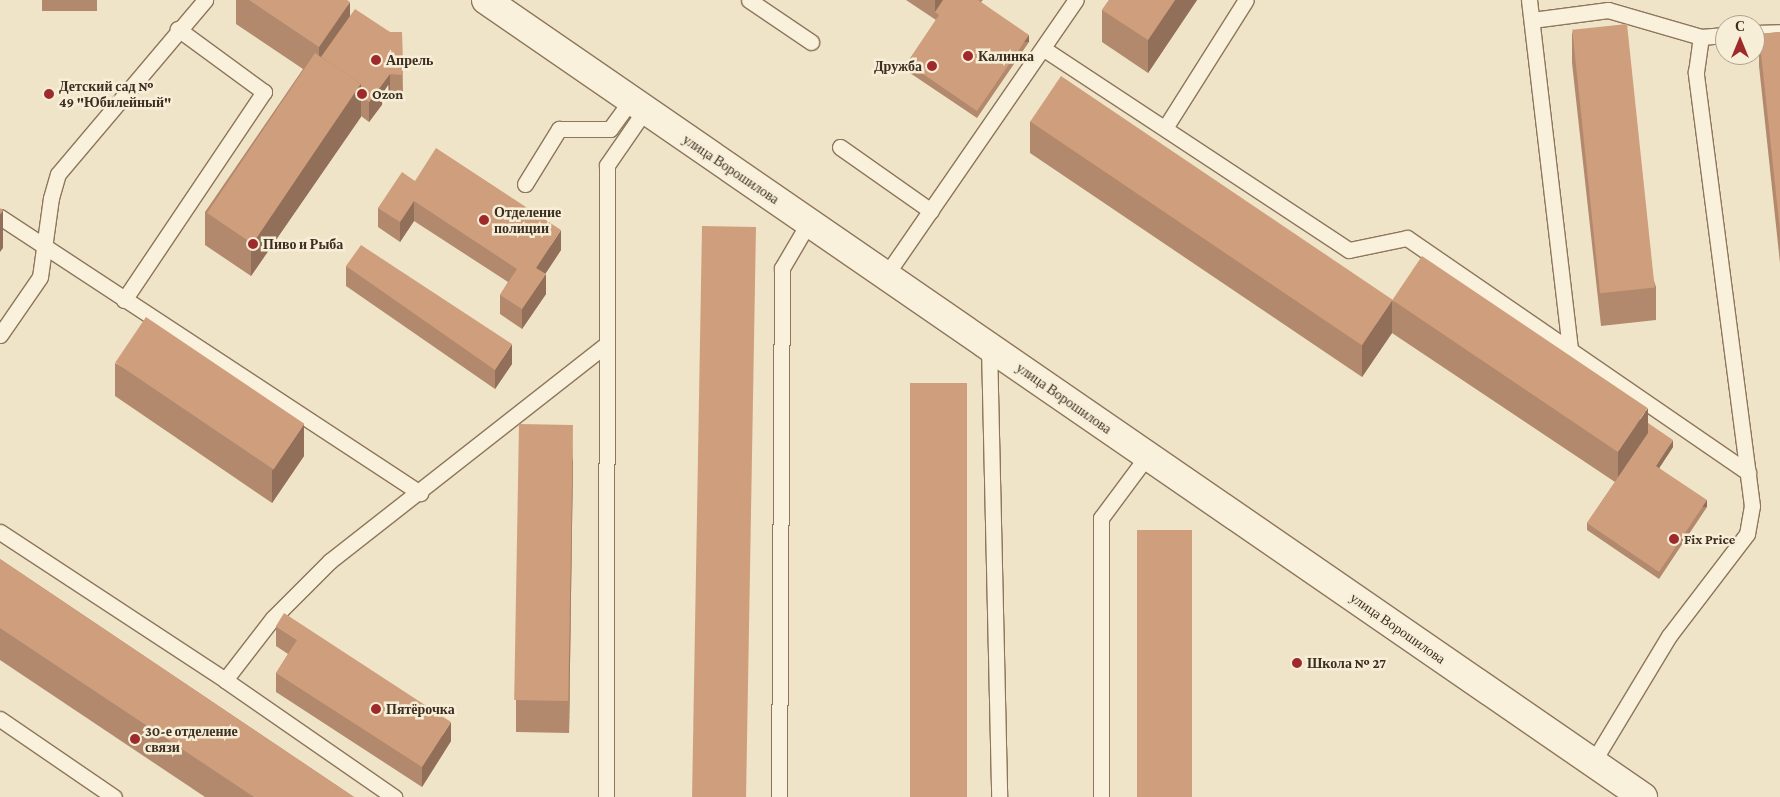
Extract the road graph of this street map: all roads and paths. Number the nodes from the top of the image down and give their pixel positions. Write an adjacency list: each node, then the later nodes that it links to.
1 (205, 0): 10 (lane)
2 (486, 0): 17 (main road, улица Ворошилова)
3 (749, 0): 15 (lane)
4 (1246, 0): 18 (lane)
5 (1529, 0): 9 (lane)
6 (1594, 0): 8 (lane)
7 (1071, 2): 16 (lane)
8 (1608, 10): 9 (lane); 14 (lane)
9 (1532, 20): 30 (lane)
10 (178, 29): 24 (lane); 26 (lane)
11 (1780, 32): 12 (lane)
12 (1765, 33)
13 (1715, 36): 14 (lane)
14 (1701, 37): 32 (lane)
15 (811, 42)
16 (1044, 48): 18 (lane); 21 (lane)
17 (638, 105): 20 (lane); 23 (main road, улица Ворошилова); 28 (lane)
18 (1165, 128): 30 (lane)
19 (840, 147): 21 (lane)
20 (525, 184)
21 (931, 211): 25 (lane)
22 (0, 217): 24 (lane)
23 (808, 222): 25 (main road, улица Ворошилова); 41 (lane)
24 (46, 248): 26 (lane); 27 (lane)
25 (886, 276): 29 (main road, улица Ворошилова)
26 (124, 300): 33 (lane)
27 (0, 335)
28 (605, 345): 33 (lane); 40 (lane)
29 (988, 346): 31 (main road, улица Ворошилова); 42 (lane)
30 (1570, 349): 32 (lane)
31 (1147, 456): 37 (main road, улица Ворошилова); 43 (lane)
32 (1748, 472): 37 (lane)
33 (420, 493): 35 (lane)
34 (0, 532): 35 (lane)
35 (225, 680): 39 (lane)
36 (0, 719): 38 (lane)
37 (1592, 762): 44 (main road, улица Ворошилова)
38 (114, 797)
39 (394, 797)
40 (606, 797)
41 (779, 797)
42 (999, 797)
43 (1101, 797)
44 (1643, 797)

